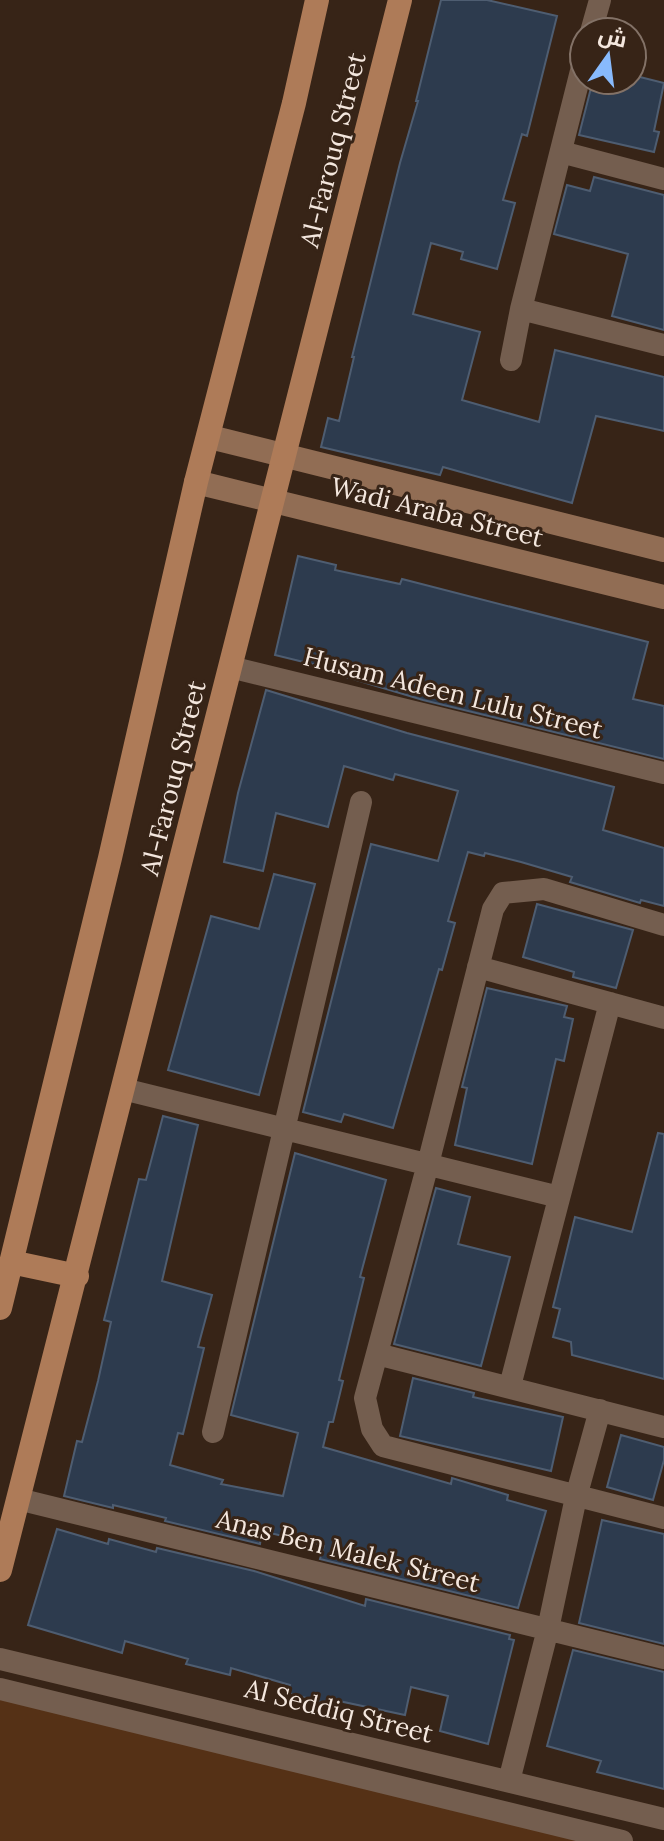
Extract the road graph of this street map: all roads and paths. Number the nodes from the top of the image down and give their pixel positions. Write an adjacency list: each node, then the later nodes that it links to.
1 (317, 0): 9 (main road, Al-Farouq Street)
2 (400, 0): 10 (main road, Al-Farouq Street)
3 (575, 96): 4 (street)
4 (561, 152): 5 (street); 6 (street)
5 (664, 179)
6 (521, 309): 7 (street); 8 (street)
7 (664, 345)
8 (511, 360)
9 (210, 437): 10 (main road, Wadi Araba Street); 11 (main road, Al-Farouq Street)
10 (284, 456): 12 (main road, Al-Farouq Street); 13 (main road, Wadi Araba Street)
11 (196, 482): 12 (main road, Wadi Araba Street); 26 (main road, Al-Farouq Street)
12 (272, 501): 14 (main road, Wadi Araba Street); 15 (main road, Al-Farouq Street)
13 (664, 550)
14 (664, 597)
15 (230, 667): 16 (street, Husam Adeen Lulu Street); 22 (main road, Al-Farouq Street)
16 (664, 773)
17 (361, 802): 23 (street)
18 (664, 925): 19 (street)
19 (478, 967): 20 (street); 24 (street)
20 (610, 1003): 21 (street); 25 (street)
21 (664, 1018)
22 (123, 1089): 23 (street); 27 (main road, Al-Farouq Street)
23 (285, 1129): 24 (street); 33 (street)
24 (428, 1164): 25 (street); 29 (street)
25 (559, 1197): 30 (street)
26 (11, 1262): 27 (main road); 28 (main road, Al-Farouq Street)
27 (77, 1276): 35 (main road, Al-Farouq Street)
28 (0, 1308)
29 (377, 1354): 30 (street); 34 (street)
30 (510, 1386): 31 (street)
31 (600, 1410): 32 (street); 34 (street)
32 (664, 1427)
33 (213, 1432)
34 (576, 1497): 36 (street); 38 (street)
35 (18, 1499): 37 (main road, Al-Farouq Street); 38 (street, Anas Ben Malek Street)
36 (664, 1518)
37 (0, 1570)
38 (548, 1629): 39 (street, Anas Ben Malek Street); 42 (street)
39 (664, 1658)
40 (0, 1659): 42 (street, Al Seddiq Street)
41 (0, 1689): 44 (street)
42 (509, 1781): 43 (street, Al Seddiq Street)
43 (664, 1819)
44 (622, 1841)

